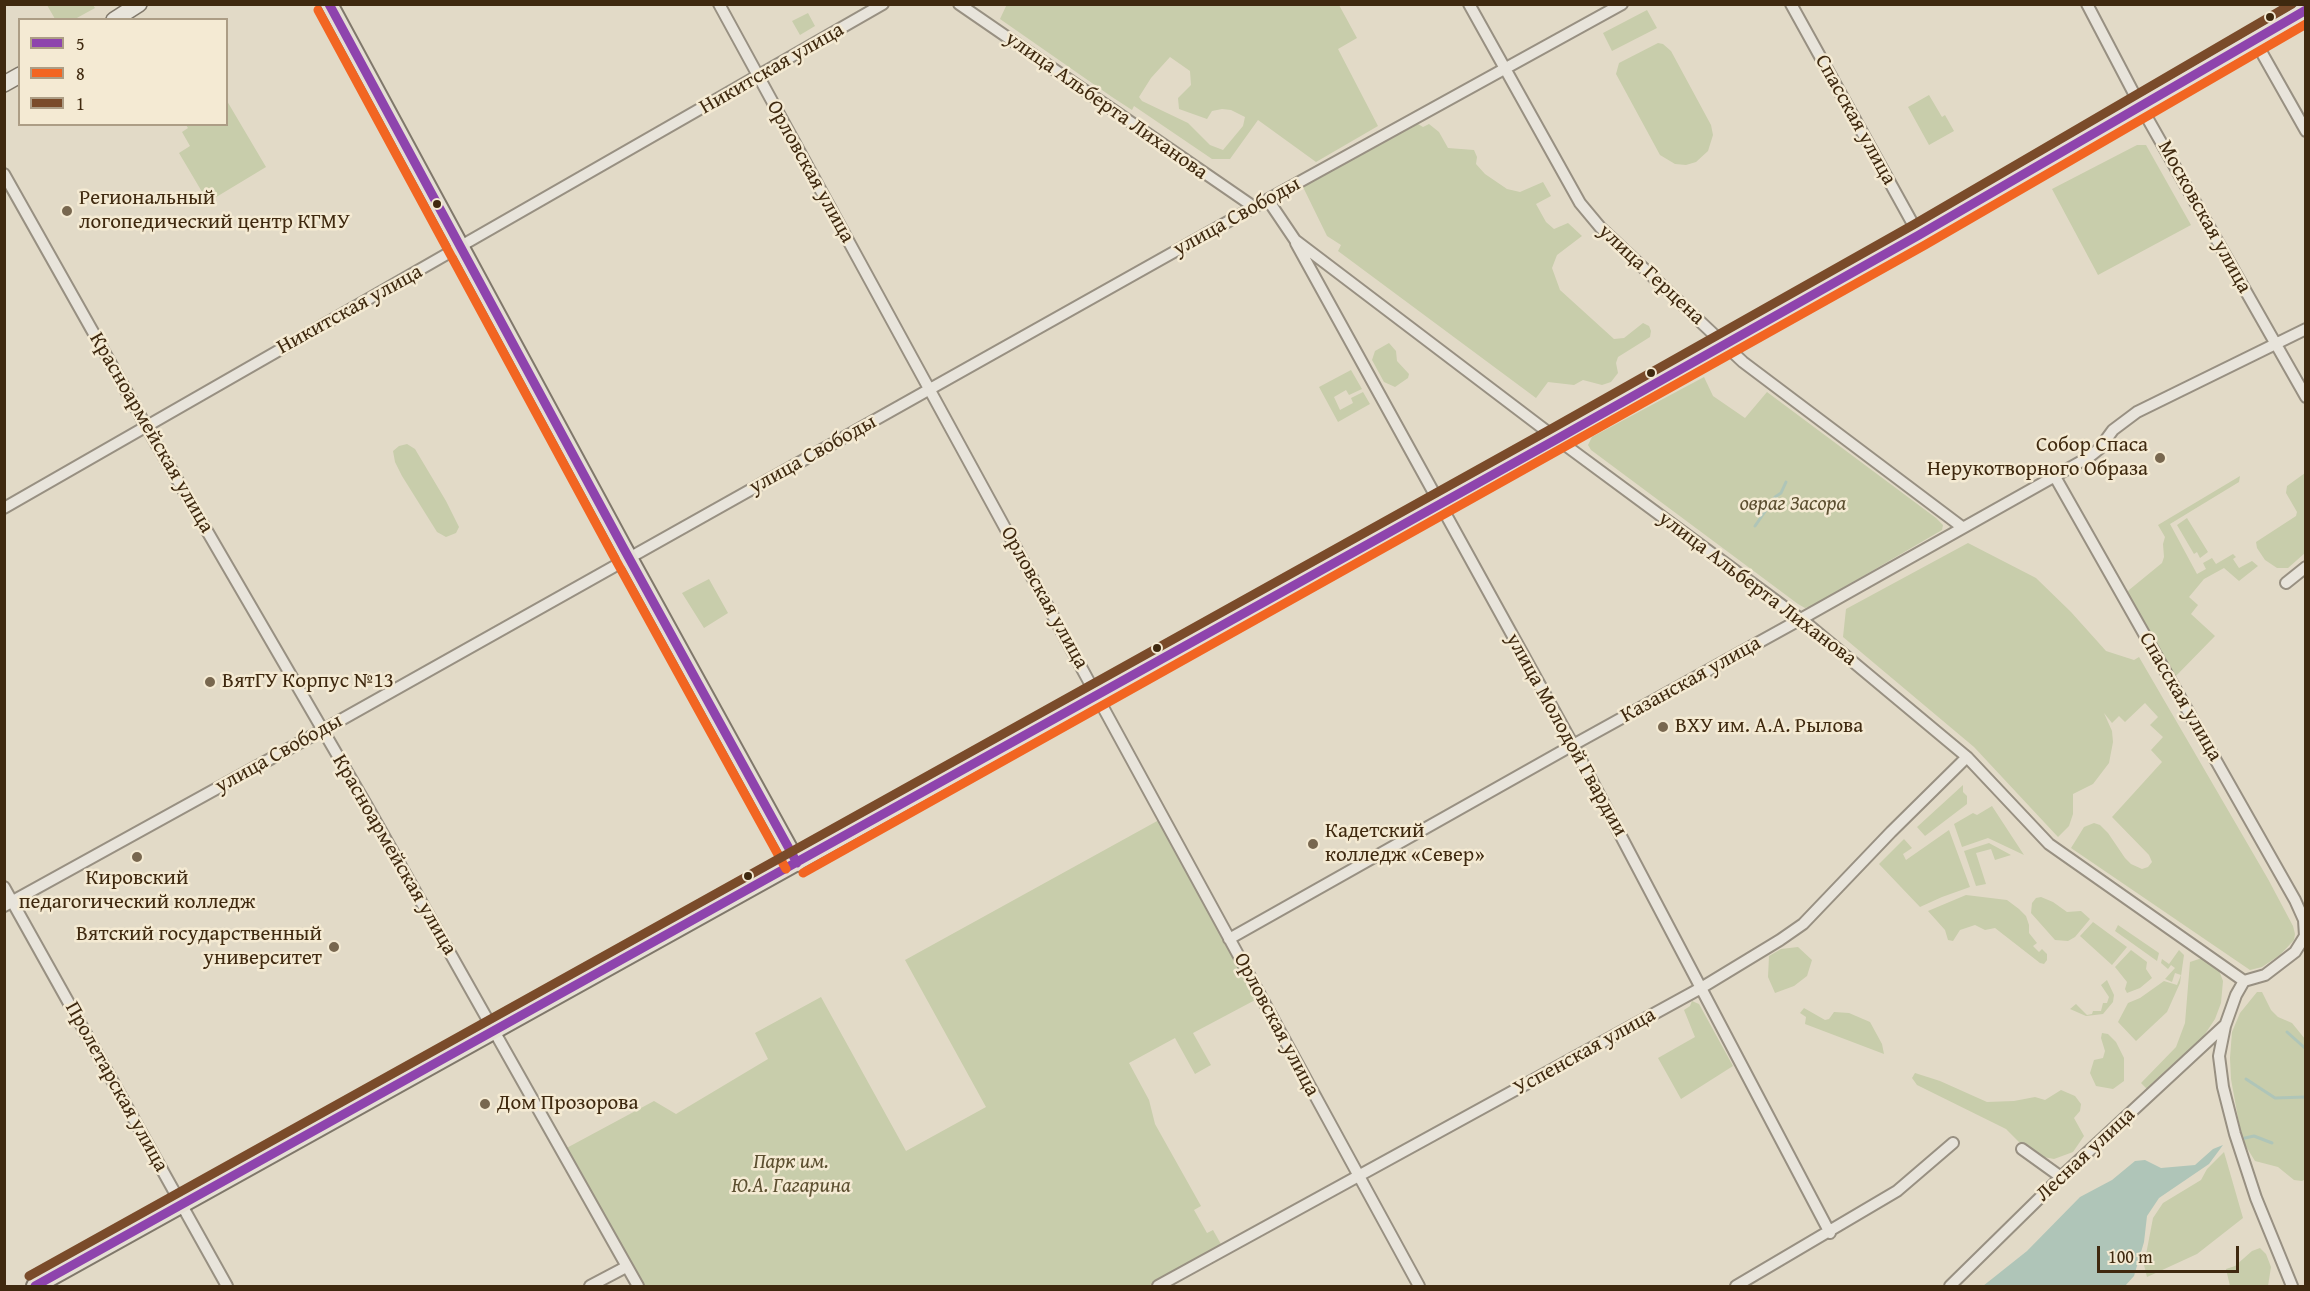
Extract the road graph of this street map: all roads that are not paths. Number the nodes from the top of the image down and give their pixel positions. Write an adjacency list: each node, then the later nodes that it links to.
1 (140, 4): 11 (main road)
2 (329, 4): 24 (main road)
3 (719, 4): 15 (street, Орловская улица)
4 (883, 4): 15 (street, Никитская улица)
5 (959, 4): 21 (street, улица Альберта Лиханова)
6 (1469, 4): 13 (street, улица Герцена)
7 (1622, 4): 13 (street, улица Свободы)
8 (1791, 4): 22 (street, Спасская улица)
9 (2087, 4): 17 (street, Московская улица)
10 (2306, 10): 12 (main road)
11 (117, 18)
12 (2254, 39): 17 (main road); 18 (street)
13 (1506, 69): 20 (street, улица Свободы); 26 (street, улица Герцена)
14 (18, 76): 16 (main road)
15 (758, 77): 24 (street, Никитская улица); 28 (street, Орловская улица)
16 (4, 84)
17 (2141, 107): 22 (main road); 27 (street, Московская улица)
18 (2306, 131)
19 (4, 174): 30 (street, Красноармейская улица)
20 (1268, 200): 21 (street, улица Свободы); 23 (street, улица Альберта Лиханова)
21 (1254, 207): 28 (street, улица Свободы)
22 (1919, 235): 26 (main road)
23 (1295, 240): 31 (street, улица Альберта Лиханова); 33 (street, улица Молодой Гвардии)
24 (461, 248): 30 (street, Никитская улица); 36 (main road)
25 (2306, 329): 27 (street, Казанская улица)
26 (1723, 344): 31 (main road); 35 (street, улица Герцена)
27 (2275, 345): 29 (street, Московская улица); 32 (street, Казанская улица)
28 (930, 389): 36 (street, улица Свободы); 40 (street, Орловская улица)
29 (2306, 397)
30 (146, 426): 34 (street, Никитская улица); 41 (street, Красноармейская улица)
31 (1557, 439): 33 (main road); 39 (street, улица Альберта Лиханова)
32 (2054, 475): 35 (street, Казанская улица); 48 (street, Спасская улица)
33 (1439, 505): 40 (main road); 42 (street, улица Молодой Гвардии)
34 (4, 508)
35 (1962, 527): 39 (street, Казанская улица)
36 (629, 558): 41 (street, улица Свободы); 44 (main road)
37 (2306, 567): 38 (street)
38 (2286, 583)
39 (1801, 619): 42 (street, Казанская улица); 43 (street, улица Альберта Лиханова)
40 (1097, 696): 44 (main road); 47 (street, Орловская улица)
41 (322, 730): 46 (street, улица Свободы); 51 (street, Красноармейская улица)
42 (1573, 745): 47 (street, Казанская улица); 49 (street, улица Молодой Гвардии)
43 (1967, 757): 48 (street, улица Альберта Лиханова); 49 (street, Успенская улица)
44 (797, 863): 51 (main road)
45 (4, 887): 46 (street, Пролетарская улица)
46 (8, 903): 56 (street, Пролетарская улица)
47 (1229, 939): 55 (street, Орловская улица)
48 (2244, 981): 50 (street)
49 (1701, 988): 55 (street, Успенская улица); 57 (street, улица Молодой Гвардии)
50 (2225, 1026): 54 (street, Лесная улица); 67 (street)
51 (494, 1031): 56 (main road); 58 (street, Красноармейская улица)
52 (1953, 1143): 57 (street)
53 (2022, 1149): 54 (street)
54 (2061, 1177): 66 (street, Лесная улица)
55 (1359, 1178): 63 (street, Успенская улица); 64 (street, Орловская улица)
56 (183, 1205): 59 (main road); 60 (street, Пролетарская улица)
57 (1830, 1233): 65 (street)
58 (626, 1267): 61 (street); 62 (street, Красноармейская улица)
59 (35, 1287)
60 (227, 1287)
61 (590, 1287)
62 (638, 1287)
63 (1158, 1287)
64 (1419, 1287)
65 (1736, 1287)
66 (1950, 1287)
67 (2292, 1287)

